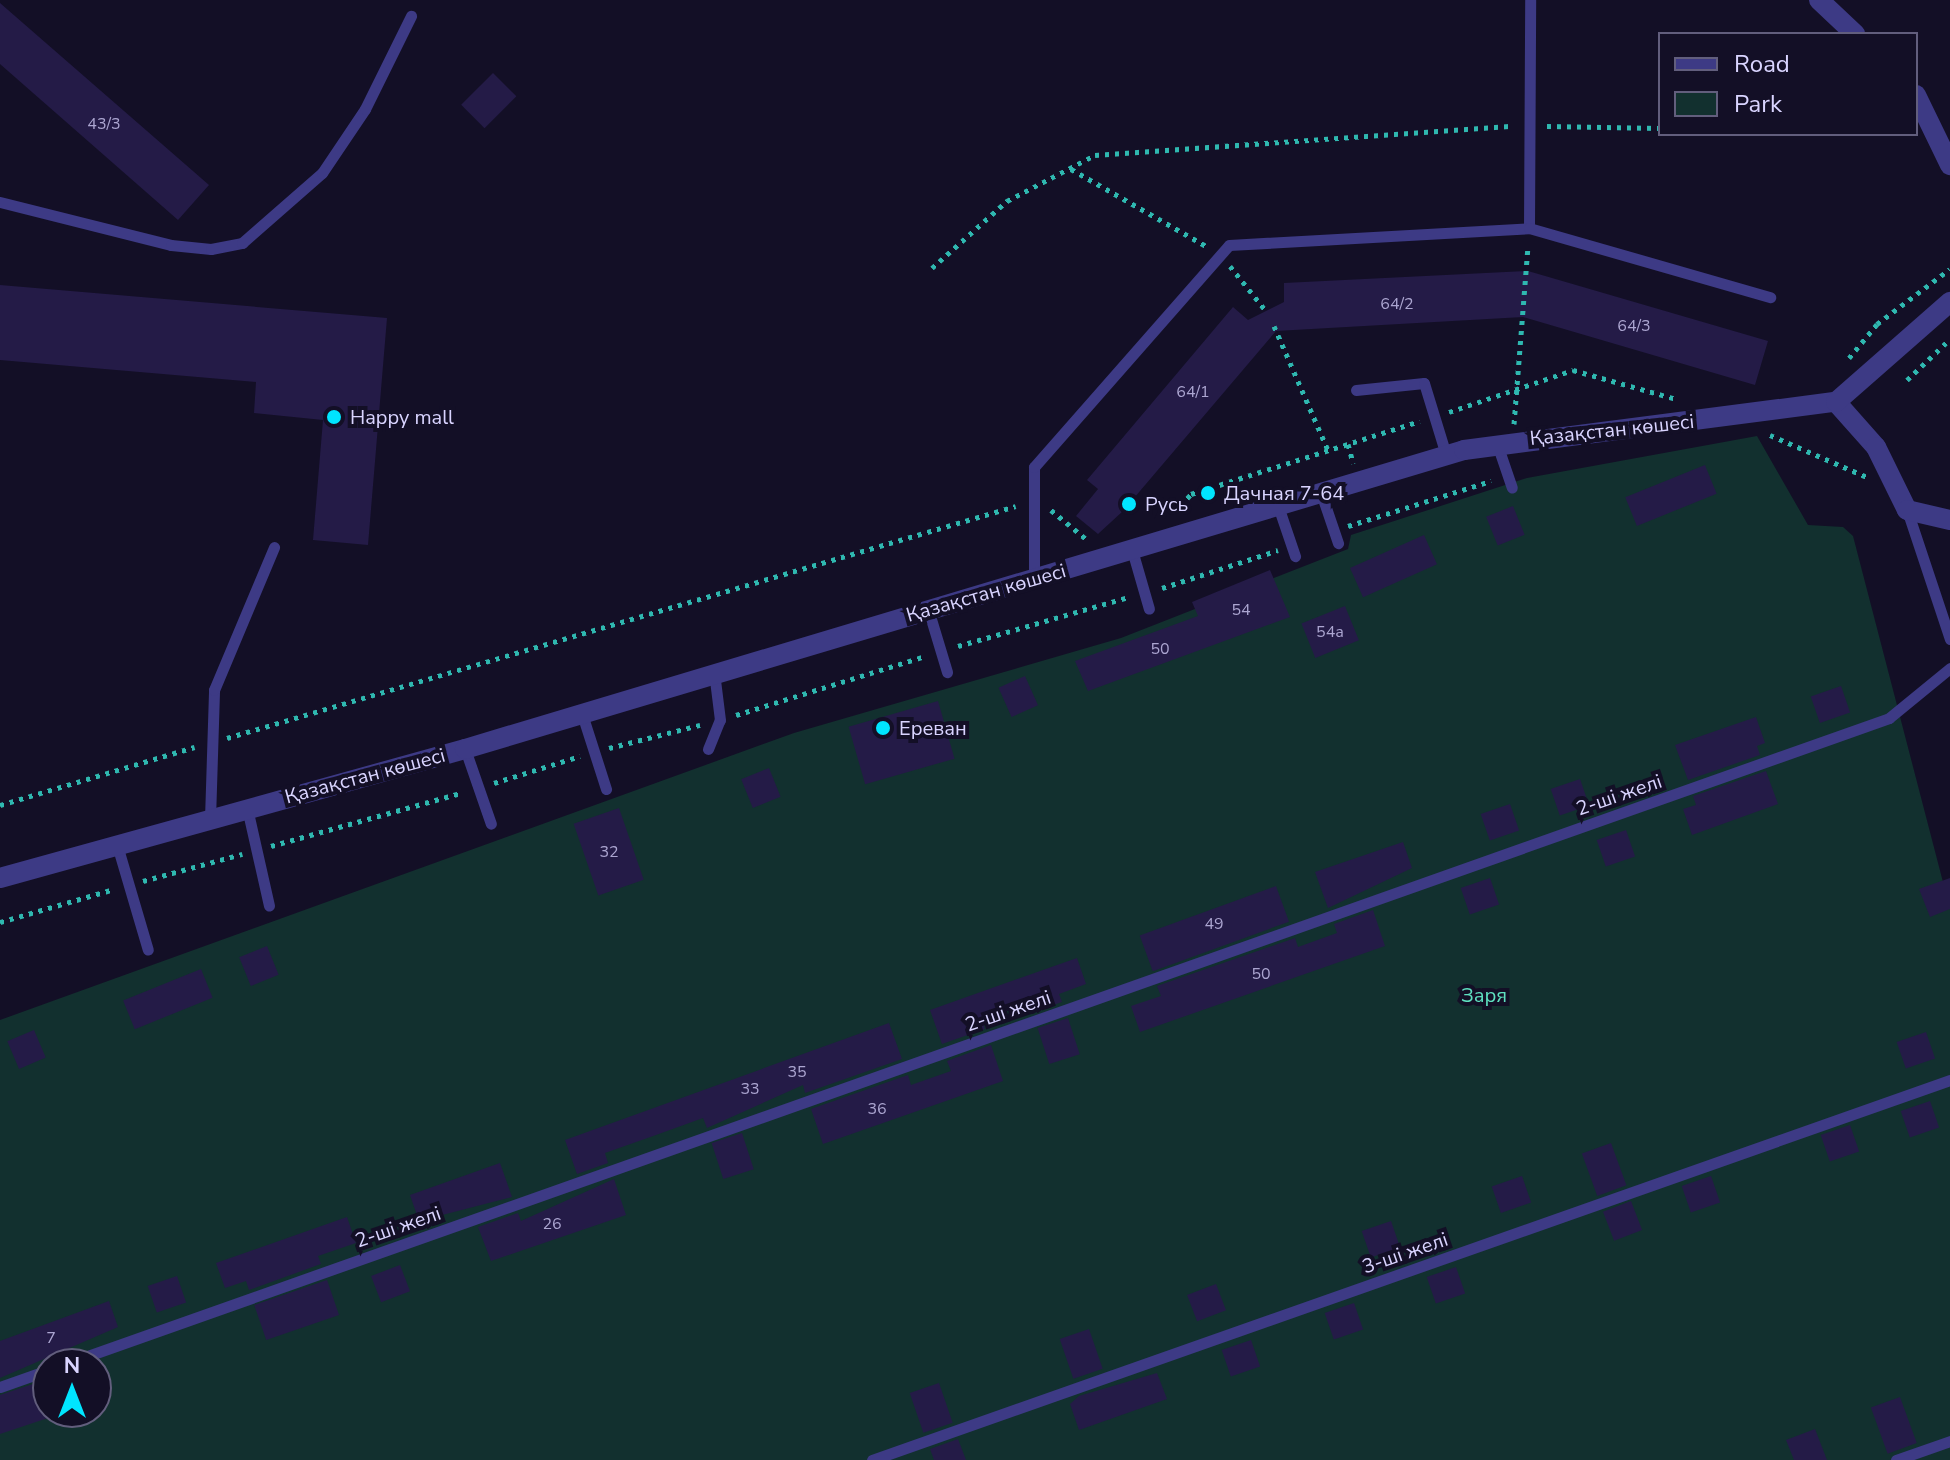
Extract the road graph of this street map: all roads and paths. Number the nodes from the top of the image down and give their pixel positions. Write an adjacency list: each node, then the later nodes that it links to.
1 (1530, 0): 6 (lane)
2 (1819, 0): 4 (street)
3 (411, 16): 10 (lane)
4 (1853, 32)
5 (1918, 99): 8 (street)
6 (1532, 125): 7 (path); 9 (path); 11 (lane)
7 (1658, 128)
8 (1950, 165)
9 (1070, 168): 12 (path); 13 (path)
10 (0, 202)
11 (1529, 228): 12 (lane); 15 (lane); 22 (path)
12 (1221, 254): 17 (path); 32 (lane)
13 (932, 268)
14 (1950, 269): 20 (path)
15 (1770, 297)
16 (1950, 302): 24 (street, Қазақстан көшесі)
17 (1266, 311)
18 (1274, 326): 28 (path)
19 (1950, 339): 21 (path)
20 (1840, 367)
21 (1907, 380)
22 (1517, 389): 25 (path); 26 (path); 27 (path)
23 (1356, 390): 26 (lane)
24 (1836, 402): 27 (street, Қазақстан көшесі); 35 (street)
25 (1690, 404)
26 (1434, 417): 28 (path); 29 (lane)
27 (1504, 442): 29 (street, Қазақстан көшесі); 30 (lane)
28 (1328, 450): 38 (path)
29 (1446, 455): 31 (street, Қазақстан көшесі)
30 (1512, 488)
31 (1321, 493): 33 (street, Қазақстан көшесі); 39 (lane)
32 (1031, 503): 40 (path); 44 (lane); 52 (path)
33 (1278, 506): 42 (street, Қазақстан көшесі); 43 (lane)
34 (1367, 508): 36 (path)
35 (1907, 510): 37 (street); 47 (lane)
36 (1370, 519)
37 (1950, 520)
38 (1165, 524)
39 (1338, 543)
40 (1093, 545)
41 (274, 547): 52 (lane)
42 (1132, 550): 44 (street, Қазақстан көшесі); 46 (lane)
43 (1295, 556)
44 (1034, 579): 45 (street, Қазақстан көшесі)
45 (928, 609): 49 (street, Қазақстан көшесі); 50 (lane)
46 (1149, 609)
47 (1950, 639)
48 (1950, 668): 65 (lane, 2-ші желі)
49 (714, 672): 51 (street, Қазақстан көшесі); 54 (lane)
50 (947, 672)
51 (580, 711): 53 (street, Қазақстан көшесі); 55 (lane)
52 (210, 743): 56 (path); 58 (lane)
53 (465, 749): 57 (street, Қазақстан көшесі); 59 (lane)
54 (708, 749)
55 (606, 789)
56 (0, 805)
57 (247, 808): 58 (street, Қазақстан көшесі); 62 (lane)
58 (210, 819): 60 (street, Қазақстан көшесі)
59 (491, 824)
60 (117, 845): 61 (street, Қазақстан көшесі); 63 (lane)
61 (0, 878)
62 (269, 906)
63 (148, 950)
64 (1950, 1080): 69 (lane, 3-ші желі)
65 (110, 1348)
66 (32, 1376): 67 (lane)
67 (0, 1387)
68 (1950, 1441): 70 (lane)
69 (872, 1460)
70 (1896, 1460)

